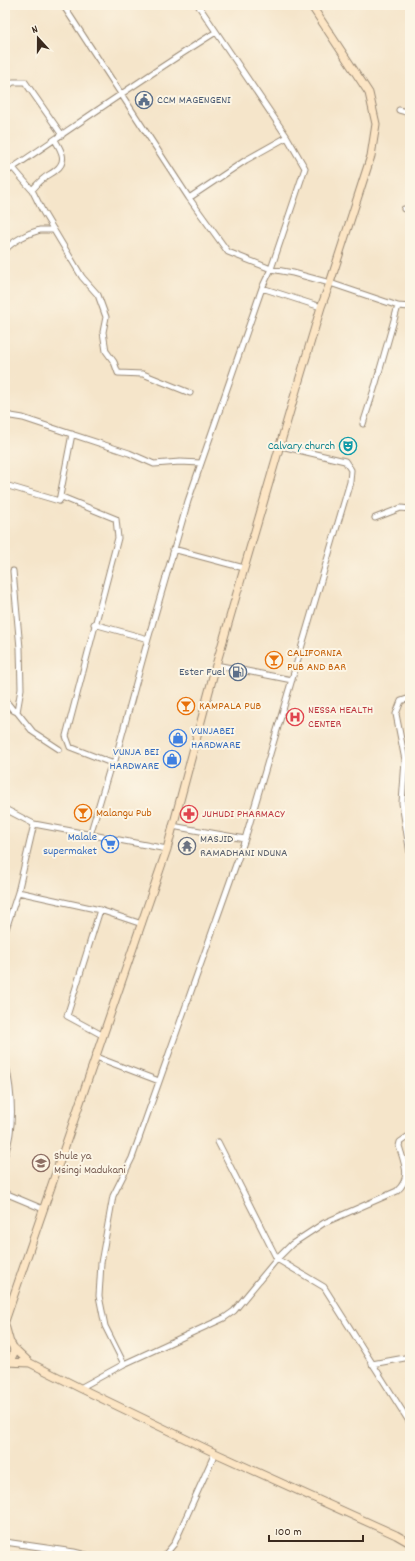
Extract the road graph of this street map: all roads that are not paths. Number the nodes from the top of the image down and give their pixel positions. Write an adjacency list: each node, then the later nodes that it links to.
1 (63, 5): 6 (street)
2 (198, 5): 4 (street)
3 (311, 5): 19 (main road)
4 (216, 32): 6 (street); 10 (street)
5 (5, 88): 9 (street)
6 (121, 94): 9 (street); 15 (street)
7 (399, 110): 8 (street)
8 (410, 114)
9 (62, 135): 11 (street)
10 (287, 137): 15 (street); 18 (street)
11 (55, 140): 12 (street); 14 (street)
12 (13, 168): 13 (street); 14 (street)
13 (5, 173)
14 (32, 190): 16 (street)
15 (189, 198): 18 (street)
16 (54, 230): 17 (street); 24 (street)
17 (5, 250)
18 (271, 269): 19 (street); 20 (street)
19 (330, 283): 21 (street); 22 (main road)
20 (262, 288): 22 (street); 29 (street)
21 (398, 306): 23 (street); 26 (street)
22 (321, 307): 28 (main road)
23 (410, 307)
24 (190, 393)
25 (5, 415): 27 (street)
26 (362, 424)
27 (72, 434): 29 (street); 31 (street)
28 (281, 446): 35 (main road); 40 (street)
29 (201, 462): 34 (street)
30 (5, 485): 31 (street)
31 (59, 501): 37 (street)
32 (410, 509): 33 (street)
33 (375, 518)
34 (173, 549): 35 (street); 38 (street)
35 (244, 568): 39 (main road)
36 (13, 571): 43 (street)
37 (94, 624): 38 (street); 45 (street)
38 (148, 639): 45 (street)
39 (216, 665): 40 (street); 48 (main road)
40 (292, 680): 50 (street)
41 (410, 698): 52 (street)
42 (5, 700): 43 (street)
43 (17, 712): 44 (street)
44 (59, 749)
45 (114, 764): 49 (street)
46 (5, 809): 47 (street)
47 (34, 824): 49 (street); 53 (street)
48 (172, 826): 50 (street); 51 (main road)
49 (90, 835): 51 (street)
50 (245, 839): 61 (street)
51 (167, 850): 55 (main road)
52 (410, 854)
53 (18, 892): 54 (street); 56 (street)
54 (100, 910): 55 (street); 57 (street)
55 (142, 924): 57 (main road)
56 (5, 930)
57 (102, 1035): 58 (main road)
58 (96, 1056): 61 (street); 66 (main road)
59 (5, 1061): 60 (street)
60 (7, 1081): 64 (street)
61 (159, 1081): 74 (street)
62 (410, 1135): 67 (street)
63 (218, 1142): 67 (street)
64 (5, 1154)
65 (5, 1193): 66 (street)
66 (43, 1209): 68 (main road)
67 (277, 1259): 74 (street); 75 (street)
68 (5, 1321)
69 (5, 1325): 70 (main road)
70 (10, 1343): 72 (main road); 73 (main road)
71 (410, 1357): 75 (street)
72 (6, 1362): 73 (main road)
73 (30, 1363): 76 (main road)
74 (124, 1364): 76 (street)
75 (372, 1364): 77 (street)
76 (80, 1388): 78 (main road)
77 (410, 1423)
78 (215, 1453): 80 (main road); 83 (street)
79 (5, 1542): 82 (street)
80 (410, 1543)
81 (410, 1551): 84 (street)
82 (90, 1556)
83 (164, 1556)
84 (408, 1556)

